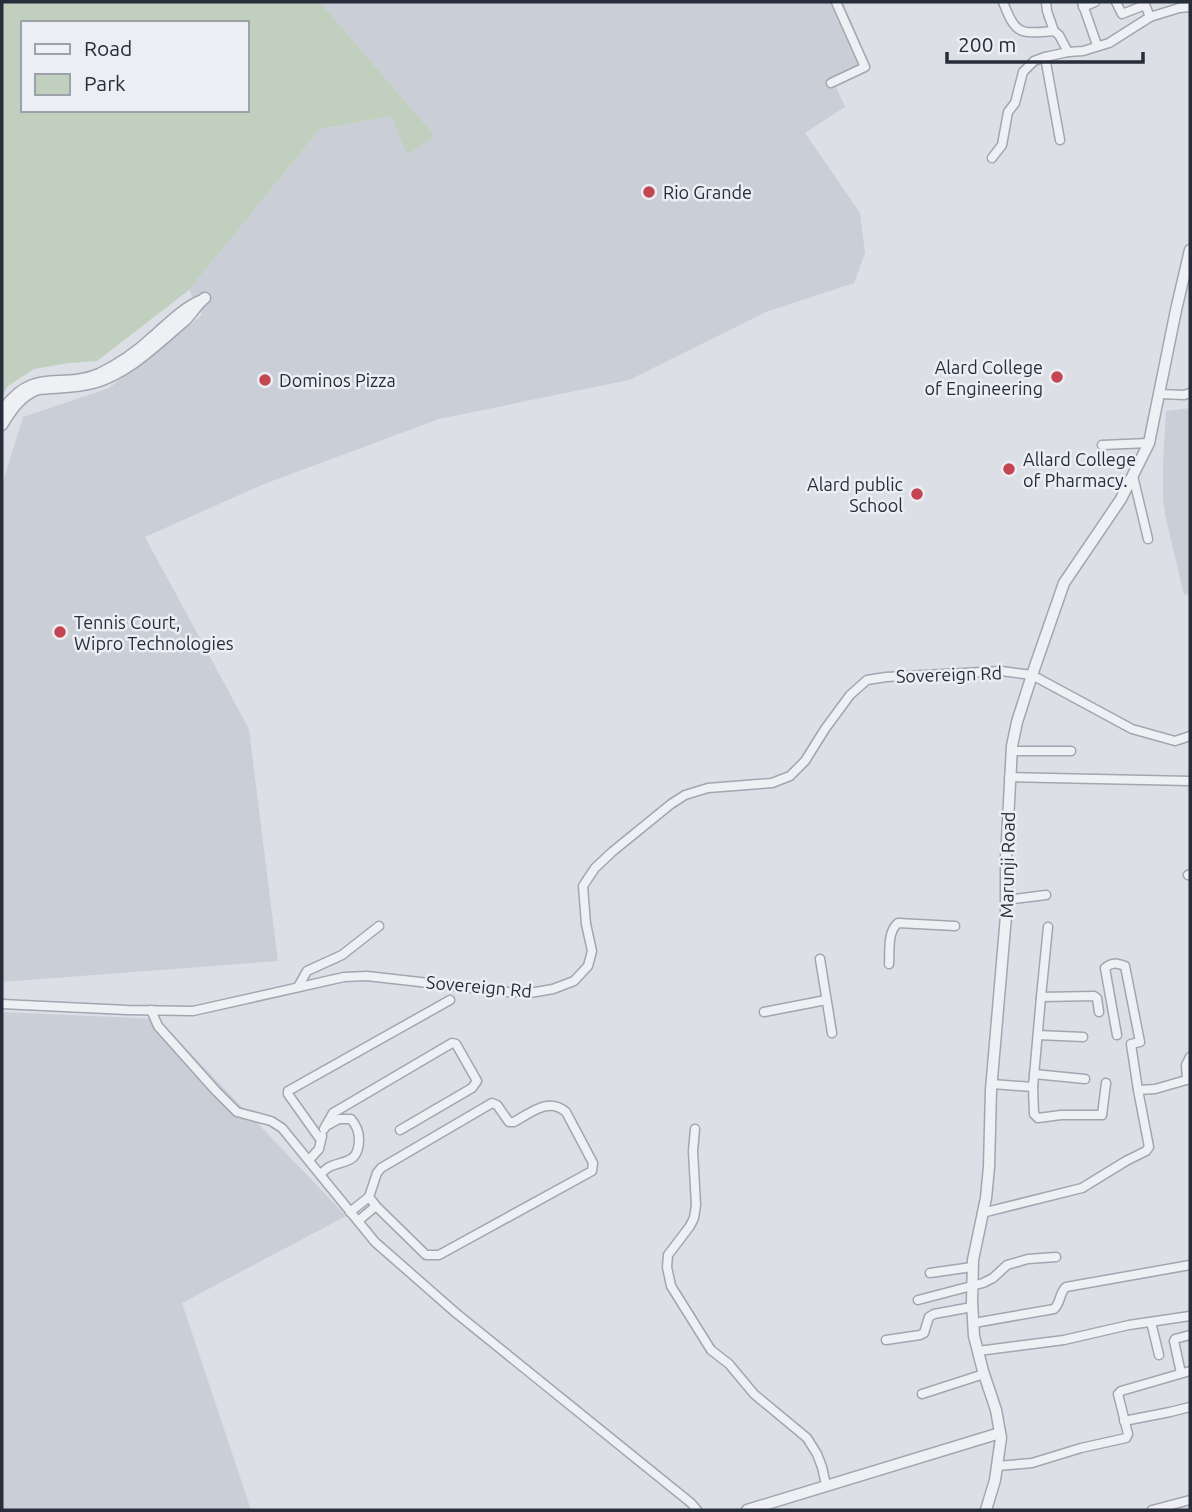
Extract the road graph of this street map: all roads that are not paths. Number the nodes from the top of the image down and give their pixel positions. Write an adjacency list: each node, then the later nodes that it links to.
1 (836, 2): 14 (street)
2 (1003, 2): 10 (street)
3 (1045, 2): 10 (street)
4 (1095, 2): 7 (street)
5 (1115, 2): 6 (street)
6 (1144, 3): 9 (street)
7 (1082, 4): 11 (street)
8 (1188, 5): 9 (street)
9 (1150, 17): 11 (street)
10 (1054, 31): 12 (street)
11 (1097, 45): 12 (street)
12 (1068, 52): 13 (street)
13 (1045, 57): 15 (street); 16 (street)
14 (831, 83)
15 (1060, 140)
16 (992, 158)
17 (1190, 250): 21 (street, Marunji Road)
18 (203, 299): 19 (street)
19 (160, 337): 22 (street); 23 (street)
20 (1190, 393): 21 (street)
21 (1160, 394): 24 (street, Marunji Road)
22 (2, 411)
23 (2, 425)
24 (1149, 443): 25 (street); 26 (street, Marunji Road)
25 (1102, 445)
26 (1132, 476): 27 (street); 28 (street, Marunji Road)
27 (1148, 539)
28 (1032, 675): 29 (street); 30 (street, Marunji Road); 41 (street, Sovereign Rd)
29 (1190, 736)
30 (1011, 751): 31 (street); 32 (street, Marunji Road)
31 (1071, 751)
32 (1009, 776): 33 (street); 35 (street, Marunji Road)
33 (1190, 781)
34 (1046, 895): 35 (street)
35 (1006, 900): 58 (street, Marunji Road)
36 (379, 926): 41 (street)
37 (955, 926): 40 (street)
38 (1048, 927): 42 (street)
39 (820, 959): 44 (street)
40 (888, 964)
41 (298, 987): 46 (street, Sovereign Rd)
42 (1041, 997): 48 (street); 50 (street)
43 (450, 1000): 64 (street)
44 (826, 1000): 47 (street); 49 (street)
45 (2, 1004): 46 (street, Sovereign Rd)
46 (151, 1010): 65 (street)
47 (764, 1012)
48 (1099, 1013)
49 (832, 1033)
50 (1038, 1035): 52 (street); 54 (street)
51 (1116, 1035): 60 (street)
52 (1083, 1037)
53 (1190, 1057): 56 (street)
54 (1034, 1074): 55 (street); 59 (street)
55 (1085, 1079)
56 (1189, 1080): 60 (street)
57 (1106, 1083): 59 (street)
58 (992, 1084): 59 (street); 70 (street, Marunji Road)
59 (1033, 1087)
60 (1138, 1090): 70 (street)
61 (324, 1129): 63 (street); 64 (street); 66 (street)
62 (695, 1129): 94 (street)
63 (400, 1130)
64 (320, 1139): 65 (street)
65 (309, 1160): 66 (street)
66 (320, 1174): 69 (street)
67 (369, 1197): 68 (street); 68 (street); 69 (street)
68 (376, 1206): 71 (street)
69 (350, 1212): 71 (street)
70 (982, 1213): 74 (street, Marunji Road)
71 (358, 1222): 96 (street)
72 (1056, 1256): 76 (street)
73 (1190, 1265): 81 (street)
74 (972, 1267): 75 (street); 76 (street, Marunji Road)
75 (930, 1273)
76 (972, 1286): 77 (street); 78 (street, Marunji Road)
77 (918, 1300)
78 (972, 1307): 81 (street, Marunji Road); 83 (street)
79 (1190, 1316): 80 (street)
80 (1152, 1322): 84 (street); 85 (street)
81 (974, 1323): 84 (street, Marunji Road)
82 (1190, 1335): 87 (street)
83 (886, 1340)
84 (978, 1351): 88 (street, Marunji Road)
85 (1159, 1355)
86 (1190, 1371): 87 (street)
87 (1181, 1373): 91 (street)
88 (984, 1374): 89 (street); 92 (street, Marunji Road)
89 (922, 1394)
90 (1190, 1407): 91 (street)
91 (1124, 1420): 93 (street)
92 (1000, 1433): 93 (street, Marunji Road); 94 (street)
93 (997, 1466): 98 (street, Marunji Road)
94 (826, 1485): 97 (street)
95 (1190, 1500): 99 (street)
96 (697, 1510)
97 (747, 1510)
98 (986, 1510)
99 (1152, 1510)

